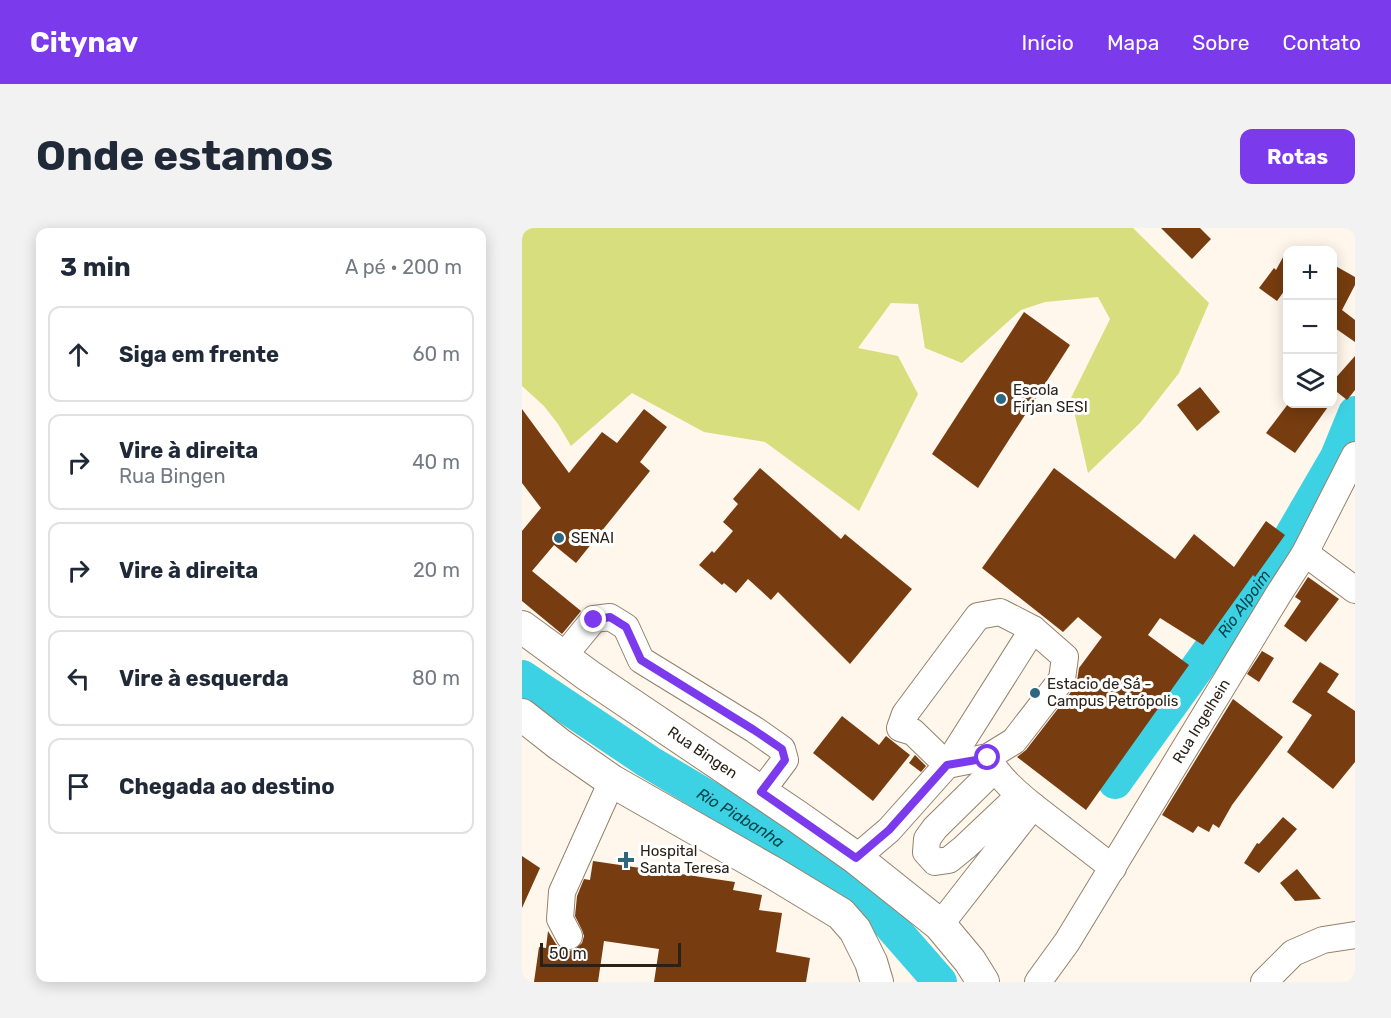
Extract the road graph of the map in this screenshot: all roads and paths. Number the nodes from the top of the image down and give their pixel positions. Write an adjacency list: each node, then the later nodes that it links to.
1 (1355, 455): 2 (street, Rua Ingelhein)
2 (1305, 553): 3 (street); 14 (street, Rua Ingelhein)
3 (1355, 590)
4 (522, 627): 6 (main road, Rua Bingen)
5 (1033, 630): 8 (street); 9 (street); 9 (street)
6 (563, 657): 11 (main road, Rua Bingen); 11 (street)
7 (522, 716): 10 (main road)
8 (992, 763): 9 (street); 12 (street); 12 (street)
9 (947, 765): 13 (street)
10 (612, 781): 17 (street); 18 (main road)
11 (761, 792): 13 (main road, Rua Bingen)
12 (1027, 801): 14 (street); 15 (street)
13 (856, 858): 15 (main road, Rua Bingen)
14 (1113, 868): 20 (street, Rua Ingelhein)
15 (940, 925): 19 (main road, Rua Bingen)
16 (1355, 935): 21 (street)
17 (569, 936)
18 (877, 982)
19 (983, 982)
20 (1038, 982)
21 (1264, 982)

